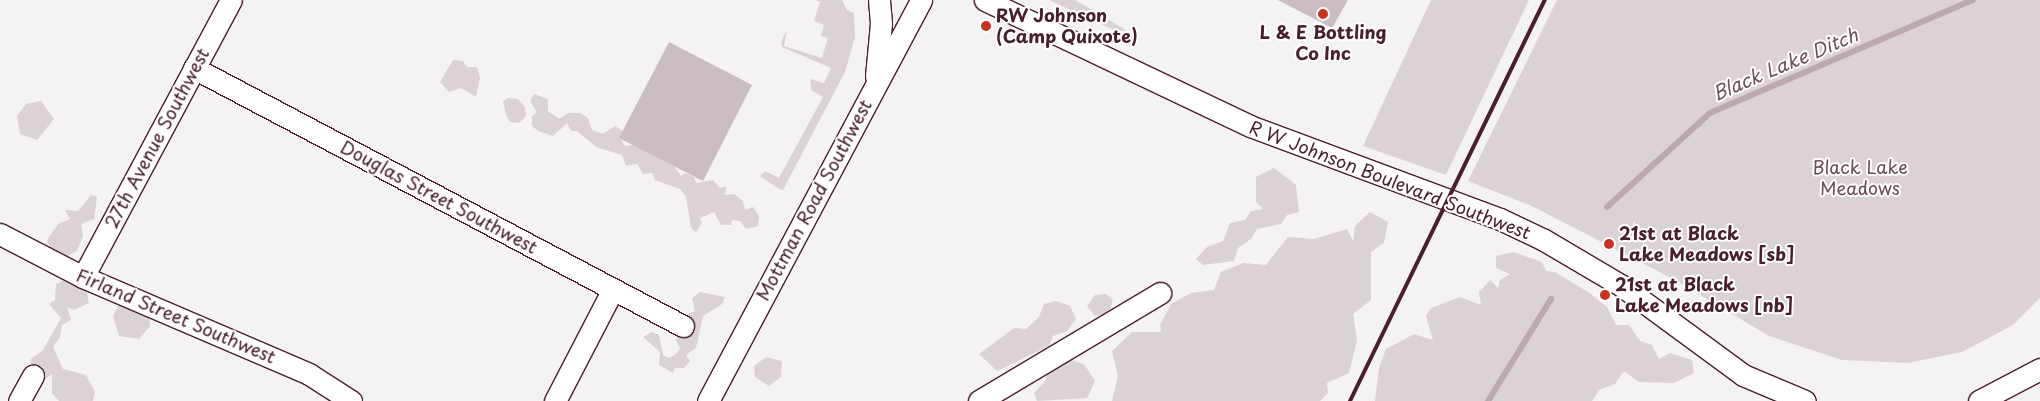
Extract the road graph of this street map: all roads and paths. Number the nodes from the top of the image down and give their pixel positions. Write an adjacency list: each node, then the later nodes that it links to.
1 (230, 0): 5 (street, 27th Avenue Southwest)
2 (879, 0): 6 (street)
3 (921, 0): 6 (street, Mottman Road Southwest)
4 (985, 0): 19 (street, R W Johnson Boulevard Southwest)
5 (194, 68): 8 (street, 27th Avenue Southwest); 9 (street, Douglas Street Southwest)
6 (874, 88): 17 (street, Mottman Road Southwest)
7 (0, 234): 8 (street, Firland Street Southwest)
8 (83, 277): 15 (street, Firland Street Southwest)
9 (613, 289): 11 (street, Douglas Street Southwest); 16 (street)
10 (1160, 293): 18 (street)
11 (683, 326)
12 (2040, 368): 20 (street)
13 (33, 376): 14 (street)
14 (19, 401)
15 (351, 401)
16 (554, 401)
17 (708, 401)
18 (979, 401)
19 (1805, 401)
20 (1979, 401)

